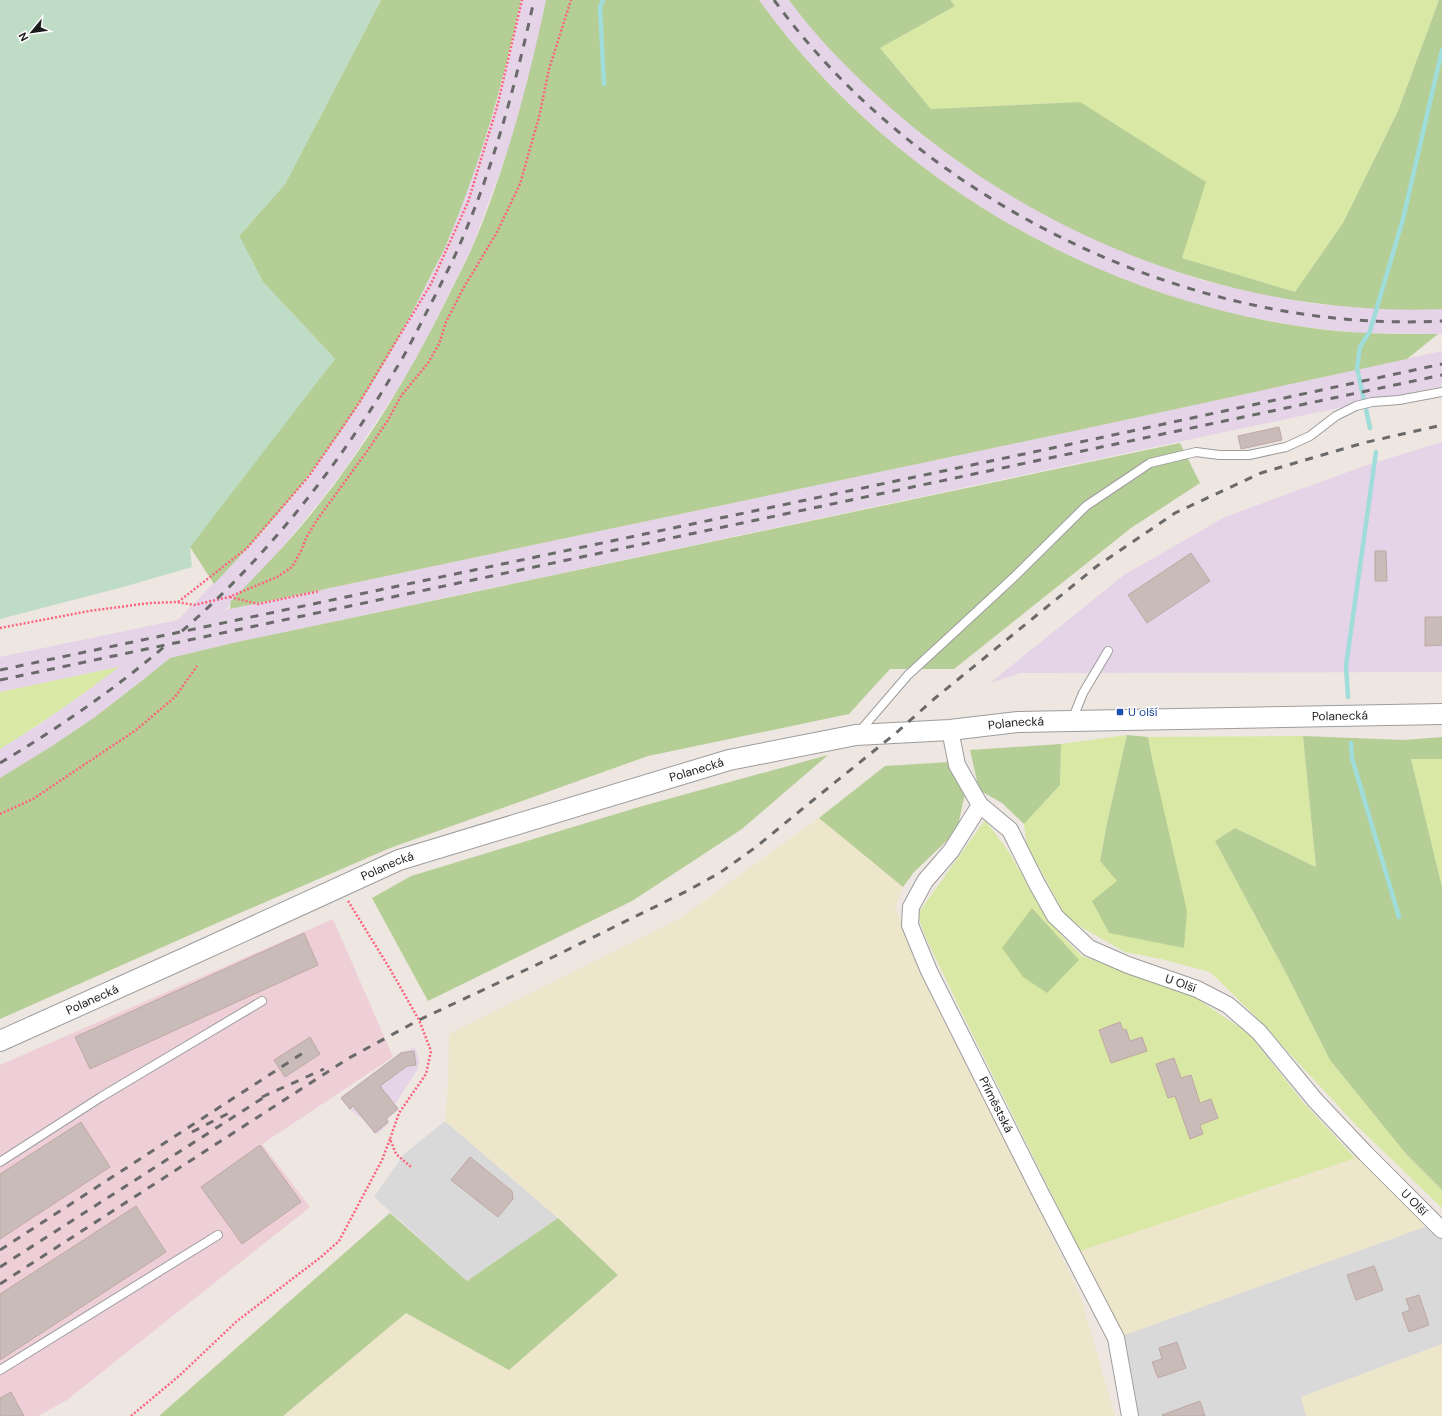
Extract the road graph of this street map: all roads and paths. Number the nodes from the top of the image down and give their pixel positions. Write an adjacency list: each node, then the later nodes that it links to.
1 (522, 0): 6 (path)
2 (571, 0): 5 (path)
3 (1442, 392): 13 (lane)
4 (320, 591): 5 (path)
5 (229, 597): 6 (path)
6 (177, 602): 7 (path)
7 (0, 628)
8 (1108, 651): 11 (lane)
9 (196, 666): 15 (path)
10 (1442, 714): 11 (street, Polanecká)
11 (1072, 721): 12 (street, Polanecká)
12 (950, 730): 13 (street, Polanecká); 14 (street, U Olší)
13 (856, 736): 16 (street, Polanecká)
14 (980, 805): 22 (street, U Olší); 26 (street, Příměstská)
15 (0, 814)
16 (340, 887): 18 (street, Polanecká); 19 (path)
17 (262, 1001): 20 (lane)
18 (0, 1041)
19 (390, 1139): 21 (path); 25 (path)
20 (0, 1162)
21 (411, 1167)
22 (1442, 1230)
23 (218, 1235): 24 (lane)
24 (0, 1370)
25 (131, 1416)
26 (1130, 1416)

